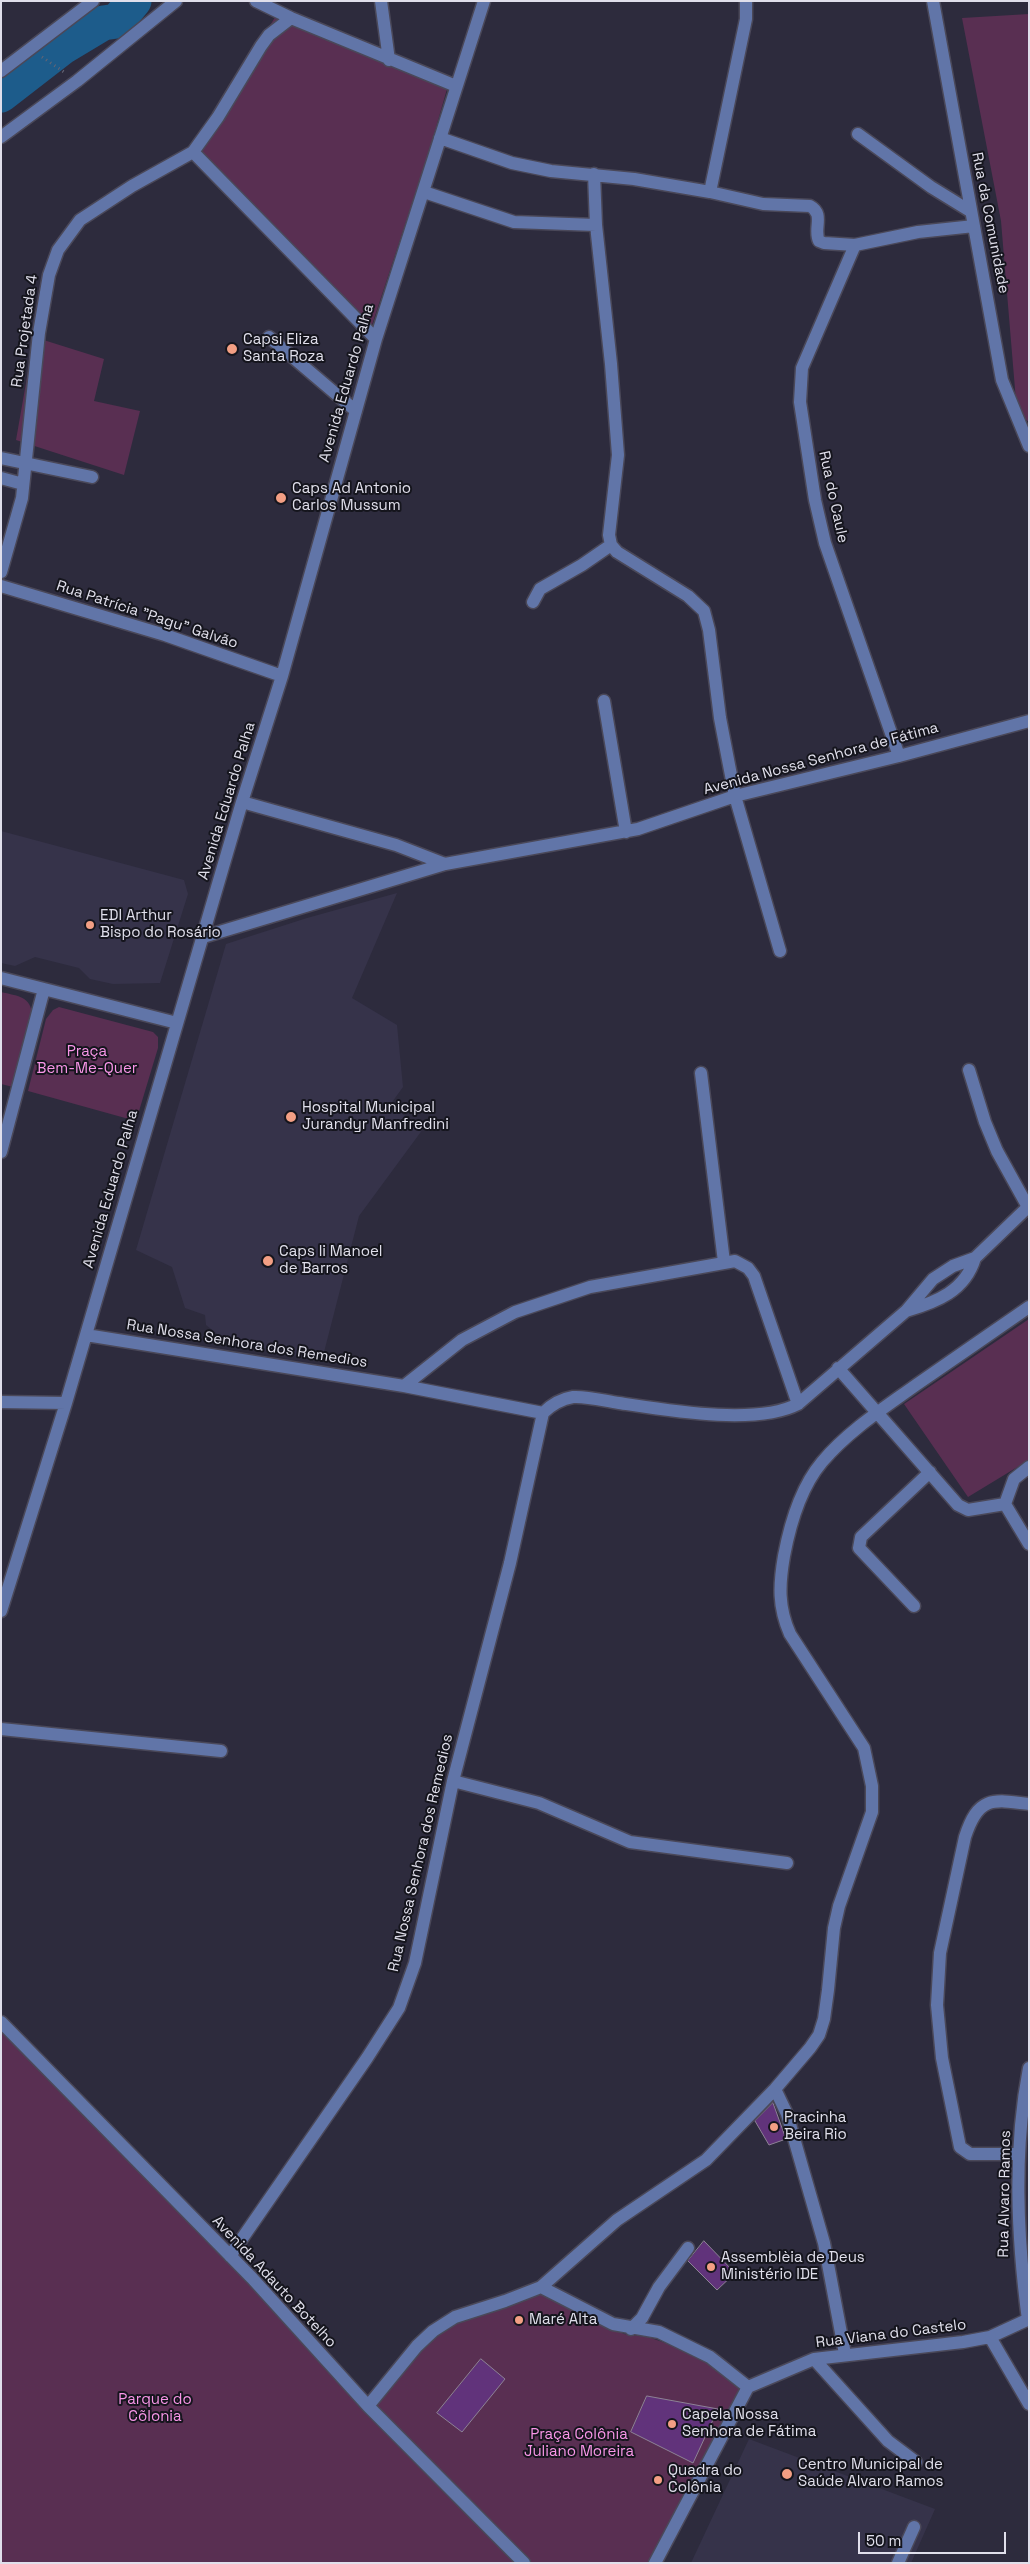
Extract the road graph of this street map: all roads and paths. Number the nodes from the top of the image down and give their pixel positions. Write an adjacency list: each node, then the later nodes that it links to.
1 (93, 1): 11 (street)
2 (176, 1): 15 (street)
3 (256, 1): 8 (street)
4 (381, 1): 10 (street)
5 (484, 1): 13 (street, Avenida Eduardo Palha)
6 (746, 1): 20 (street)
7 (933, 1): 21 (street, Rua da Comunidade)
8 (291, 18): 10 (street); 17 (street, Rua Projetada 4)
9 (39, 55): 12 (path)
10 (389, 60): 13 (street)
11 (1, 71)
12 (70, 76)
13 (456, 86): 16 (street, Avenida Eduardo Palha)
14 (858, 134): 21 (street)
15 (1, 137)
16 (440, 138): 18 (street); 19 (street, Avenida Eduardo Palha)
17 (193, 152): 26 (street); 30 (street, Rua Projetada 4)
18 (594, 174): 20 (street); 22 (street)
19 (424, 192): 22 (street); 26 (street, Avenida Eduardo Palha)
20 (710, 192): 24 (street)
21 (970, 212): 23 (street, Rua da Comunidade)
22 (596, 225): 34 (street)
23 (974, 226): 24 (street); 28 (street, Rua da Comunidade)
24 (855, 244): 41 (street, Rua do Caule)
25 (269, 337): 27 (street)
26 (376, 339): 27 (street, Avenida Eduardo Palha)
27 (356, 411): 38 (street, Avenida Eduardo Palha)
28 (1029, 446)
29 (1, 458): 30 (street)
30 (25, 463): 31 (street); 33 (street, Rua Projetada 4)
31 (92, 477)
32 (1, 478): 33 (street)
33 (23, 484): 35 (street, Rua Projetada 4)
34 (611, 544): 37 (street); 42 (street)
35 (1, 572)
36 (1, 586): 38 (street, Rua Patrícia "Pagu" Galvão)
37 (533, 602)
38 (282, 676): 43 (street, Avenida Eduardo Palha)
39 (604, 701): 44 (street)
40 (1029, 721): 41 (street, Avenida Nossa Senhora de Fátima)
41 (899, 756): 42 (street, Avenida Nossa Senhora de Fátima)
42 (735, 796): 44 (street, Avenida Nossa Senhora de Fátima); 47 (street)
43 (242, 802): 45 (street); 46 (street, Avenida Eduardo Palha)
44 (626, 832): 45 (street, Avenida Nossa Senhora de Fátima)
45 (445, 864): 46 (street, Avenida Nossa Senhora de Fátima)
46 (203, 937): 50 (street, Avenida Eduardo Palha)
47 (780, 952)
48 (1, 978): 49 (street)
49 (44, 989): 50 (street); 53 (street)
50 (177, 1023): 59 (street, Avenida Eduardo Palha)
51 (969, 1070): 54 (street)
52 (701, 1073): 56 (street)
53 (1, 1152)
54 (1028, 1206): 55 (street)
55 (976, 1258): 58 (street); 58 (street)
56 (724, 1262): 61 (street); 64 (street)
57 (1029, 1307): 65 (street)
58 (906, 1311): 60 (street)
59 (86, 1334): 61 (street, Rua Nossa Senhora dos Remedios); 63 (street, Avenida Eduardo Palha)
60 (838, 1368): 64 (street); 65 (street)
61 (404, 1386): 66 (street, Rua Nossa Senhora dos Remedios)
62 (1, 1402): 63 (street)
63 (66, 1403): 72 (street, Avenida Eduardo Palha)
64 (798, 1404): 66 (street)
65 (877, 1412): 68 (street); 80 (street)
66 (543, 1413): 75 (street, Rua Nossa Senhora dos Remedios)
67 (1029, 1467): 69 (street)
68 (930, 1472): 69 (street); 71 (street)
69 (1005, 1504): 70 (street)
70 (1029, 1544)
71 (914, 1606)
72 (1, 1610)
73 (1, 1729): 74 (street)
74 (221, 1751)
75 (453, 1781): 77 (street); 83 (street, Rua Nossa Senhora dos Remedios)
76 (1029, 1804): 81 (street)
77 (787, 1863)
78 (1, 2022): 83 (street, Avenida Adauto Botelho)
79 (1029, 2068): 81 (street, Rua Alvaro Ramos)
80 (775, 2090): 84 (street); 88 (street)
81 (1019, 2154): 85 (street, Rua Alvaro Ramos)
82 (688, 2248): 86 (street)
83 (230, 2256): 92 (street, Avenida Adauto Botelho)
84 (541, 2287): 86 (street); 92 (street)
85 (1028, 2319): 87 (street, Rua Viana do Castelo)
86 (631, 2329): 90 (street)
87 (990, 2336): 88 (street, Rua Viana do Castelo); 91 (street)
88 (845, 2354): 89 (street, Rua Viana do Castelo)
89 (814, 2359): 90 (street, Rua Viana do Castelo); 93 (street)
90 (748, 2387): 96 (street)
91 (1029, 2404)
92 (368, 2406): 95 (street, Avenida Adauto Botelho)
93 (916, 2462)
94 (914, 2527): 97 (street)
95 (524, 2563)
96 (655, 2563)
97 (898, 2563)

